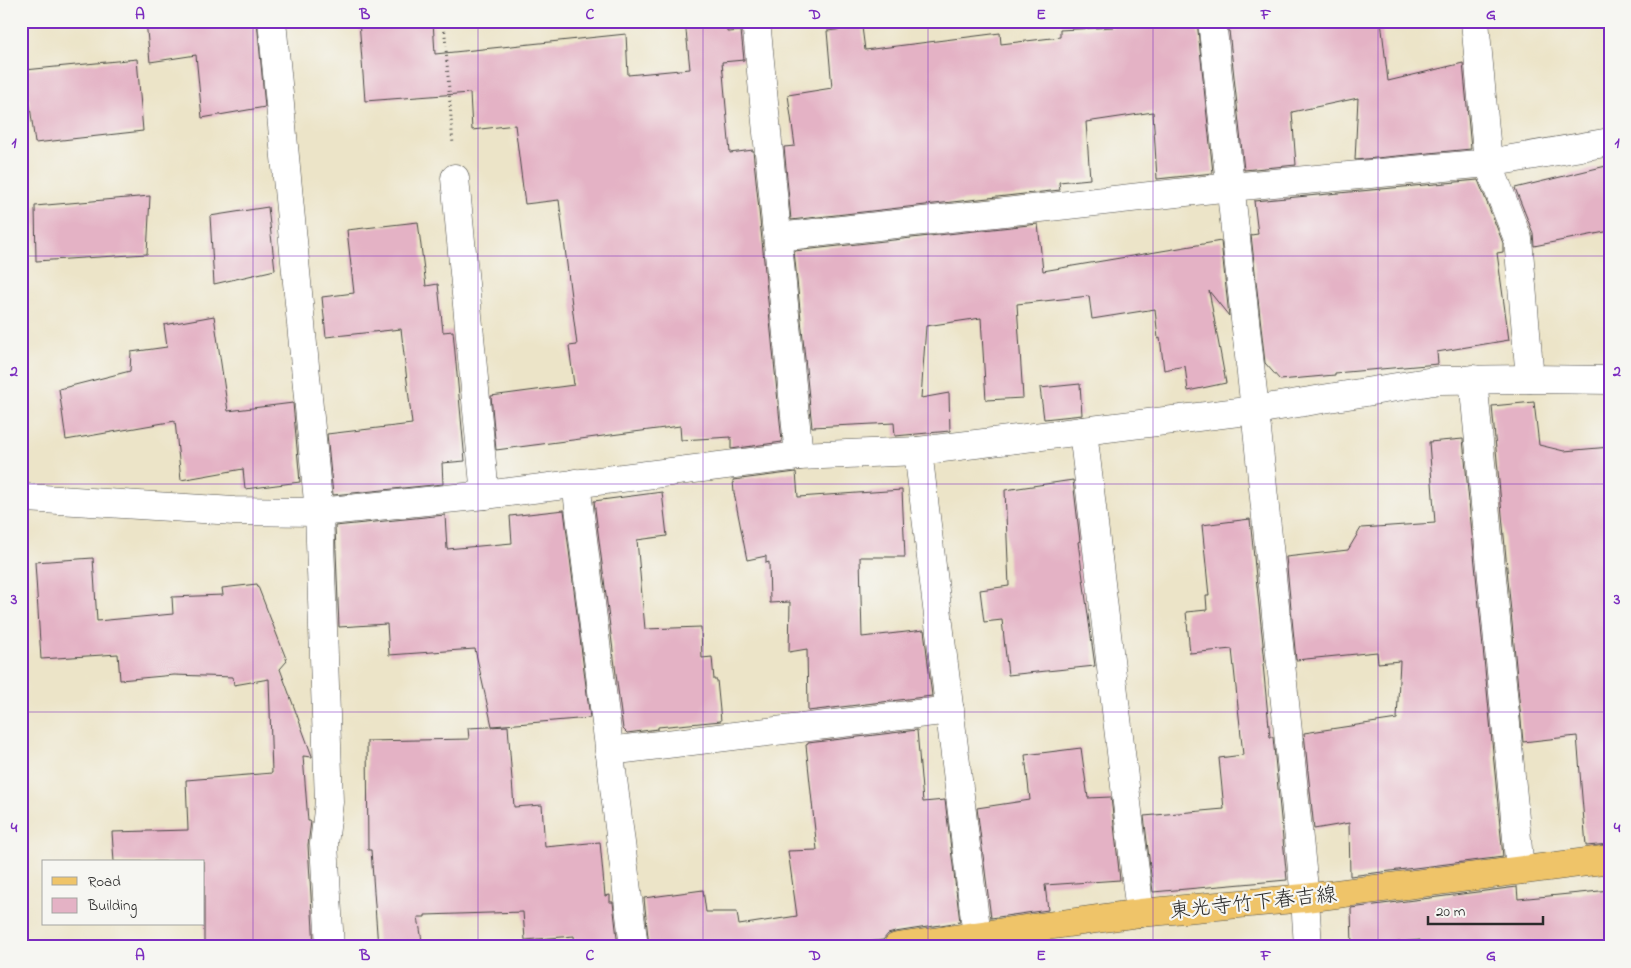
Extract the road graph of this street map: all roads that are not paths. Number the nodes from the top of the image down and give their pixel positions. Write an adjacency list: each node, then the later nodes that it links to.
1 (272, 21): 20 (street)
2 (756, 21): 9 (street)
3 (1212, 21): 8 (street)
4 (1475, 21): 6 (street)
5 (1610, 142): 6 (street)
6 (1488, 163): 8 (street); 11 (street)
7 (455, 178): 18 (street)
8 (1231, 187): 9 (street); 13 (street)
9 (778, 236): 16 (street)
10 (1473, 379): 11 (street); 13 (street); 24 (street)
11 (1530, 379): 12 (street)
12 (1610, 380)
13 (1255, 410): 14 (street); 25 (street)
14 (1083, 431): 15 (street); 26 (street)
15 (918, 451): 16 (street); 21 (street)
16 (799, 456): 17 (street)
17 (576, 484): 18 (street); 22 (street)
18 (485, 495): 20 (street)
19 (21, 498): 20 (street)
20 (319, 512): 28 (street)
21 (950, 710): 22 (street); 27 (street)
22 (609, 751): 29 (street)
23 (1610, 859): 24 (main road, 東光寺竹下春吉線)
24 (1520, 870): 25 (main road, 東光寺竹下春吉線)
25 (1305, 898): 26 (main road, 東光寺竹下春吉線); 31 (street)
26 (1140, 912): 27 (main road, 東光寺竹下春吉線)
27 (961, 941): 30 (main road, 東光寺竹下春吉線)
28 (330, 947)
29 (634, 947)
30 (897, 947)
31 (1308, 947)

